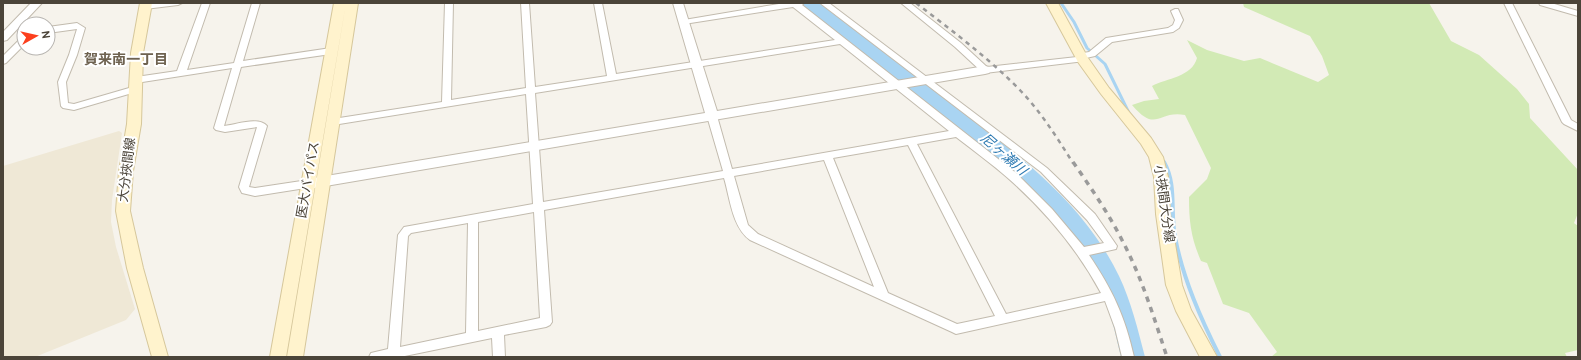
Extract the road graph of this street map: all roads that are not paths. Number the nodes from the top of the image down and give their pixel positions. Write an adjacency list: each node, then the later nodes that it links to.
1 (37, 3): 22 (street)
2 (178, 3): 17 (street)
3 (206, 3): 31 (street)
4 (256, 3): 28 (street)
5 (340, 3): 25 (main road, 医大バイパス)
6 (352, 3): 39 (main road, 医大バイパス)
7 (449, 3): 37 (street)
8 (525, 3): 36 (street)
9 (598, 3): 32 (street)
10 (678, 3): 20 (street)
11 (824, 3): 33 (street)
12 (905, 3): 30 (street)
13 (1052, 3): 26 (main road, 小挾間大分線)
14 (1508, 3): 40 (street)
15 (1543, 3): 19 (street)
16 (797, 4): 20 (street); 23 (street)
17 (146, 5): 35 (main road, 大分挾間線)
18 (1175, 11): 26 (street)
19 (1578, 14)
20 (684, 22): 29 (street)
21 (56, 29): 35 (street)
22 (3, 38)
23 (842, 41): 29 (street); 34 (street)
24 (16, 48): 27 (street)
25 (331, 51): 28 (street); 47 (main road, 医大バイパス)
26 (1082, 58): 30 (street); 63 (main road, 小挾間大分線)
27 (3, 61)
28 (237, 65): 31 (street); 47 (street)
29 (697, 65): 32 (street); 38 (street)
30 (985, 70): 33 (street)
31 (181, 73): 35 (street)
32 (612, 78): 36 (street)
33 (922, 81): 34 (street); 50 (street)
34 (899, 84): 38 (street); 41 (street)
35 (136, 85): 57 (main road, 大分挾間線)
36 (531, 91): 37 (street); 43 (street)
37 (446, 105): 39 (street)
38 (712, 116): 43 (street); 45 (street)
39 (333, 122): 46 (main road, 医大バイパス)
40 (1578, 128)
41 (958, 133): 42 (street); 50 (street)
42 (911, 141): 44 (street); 53 (street)
43 (534, 146): 46 (street); 48 (street)
44 (827, 156): 45 (street); 52 (street)
45 (728, 174): 48 (street); 52 (street)
46 (323, 181): 47 (street); 59 (main road, 医大バイパス)
47 (308, 184): 58 (main road, 医大バイパス)
48 (539, 207): 49 (street); 54 (street)
49 (473, 219): 55 (street); 56 (street)
50 (1085, 251): 51 (street)
51 (1109, 296): 53 (street); 62 (street)
52 (884, 297): 53 (street)
53 (1002, 318)
54 (498, 332): 55 (street); 61 (street)
55 (472, 337): 56 (street)
56 (394, 353): 60 (street)
57 (160, 357)
58 (278, 357)
59 (295, 357)
60 (375, 357)
61 (499, 357)
62 (1128, 357)
63 (1209, 357)

